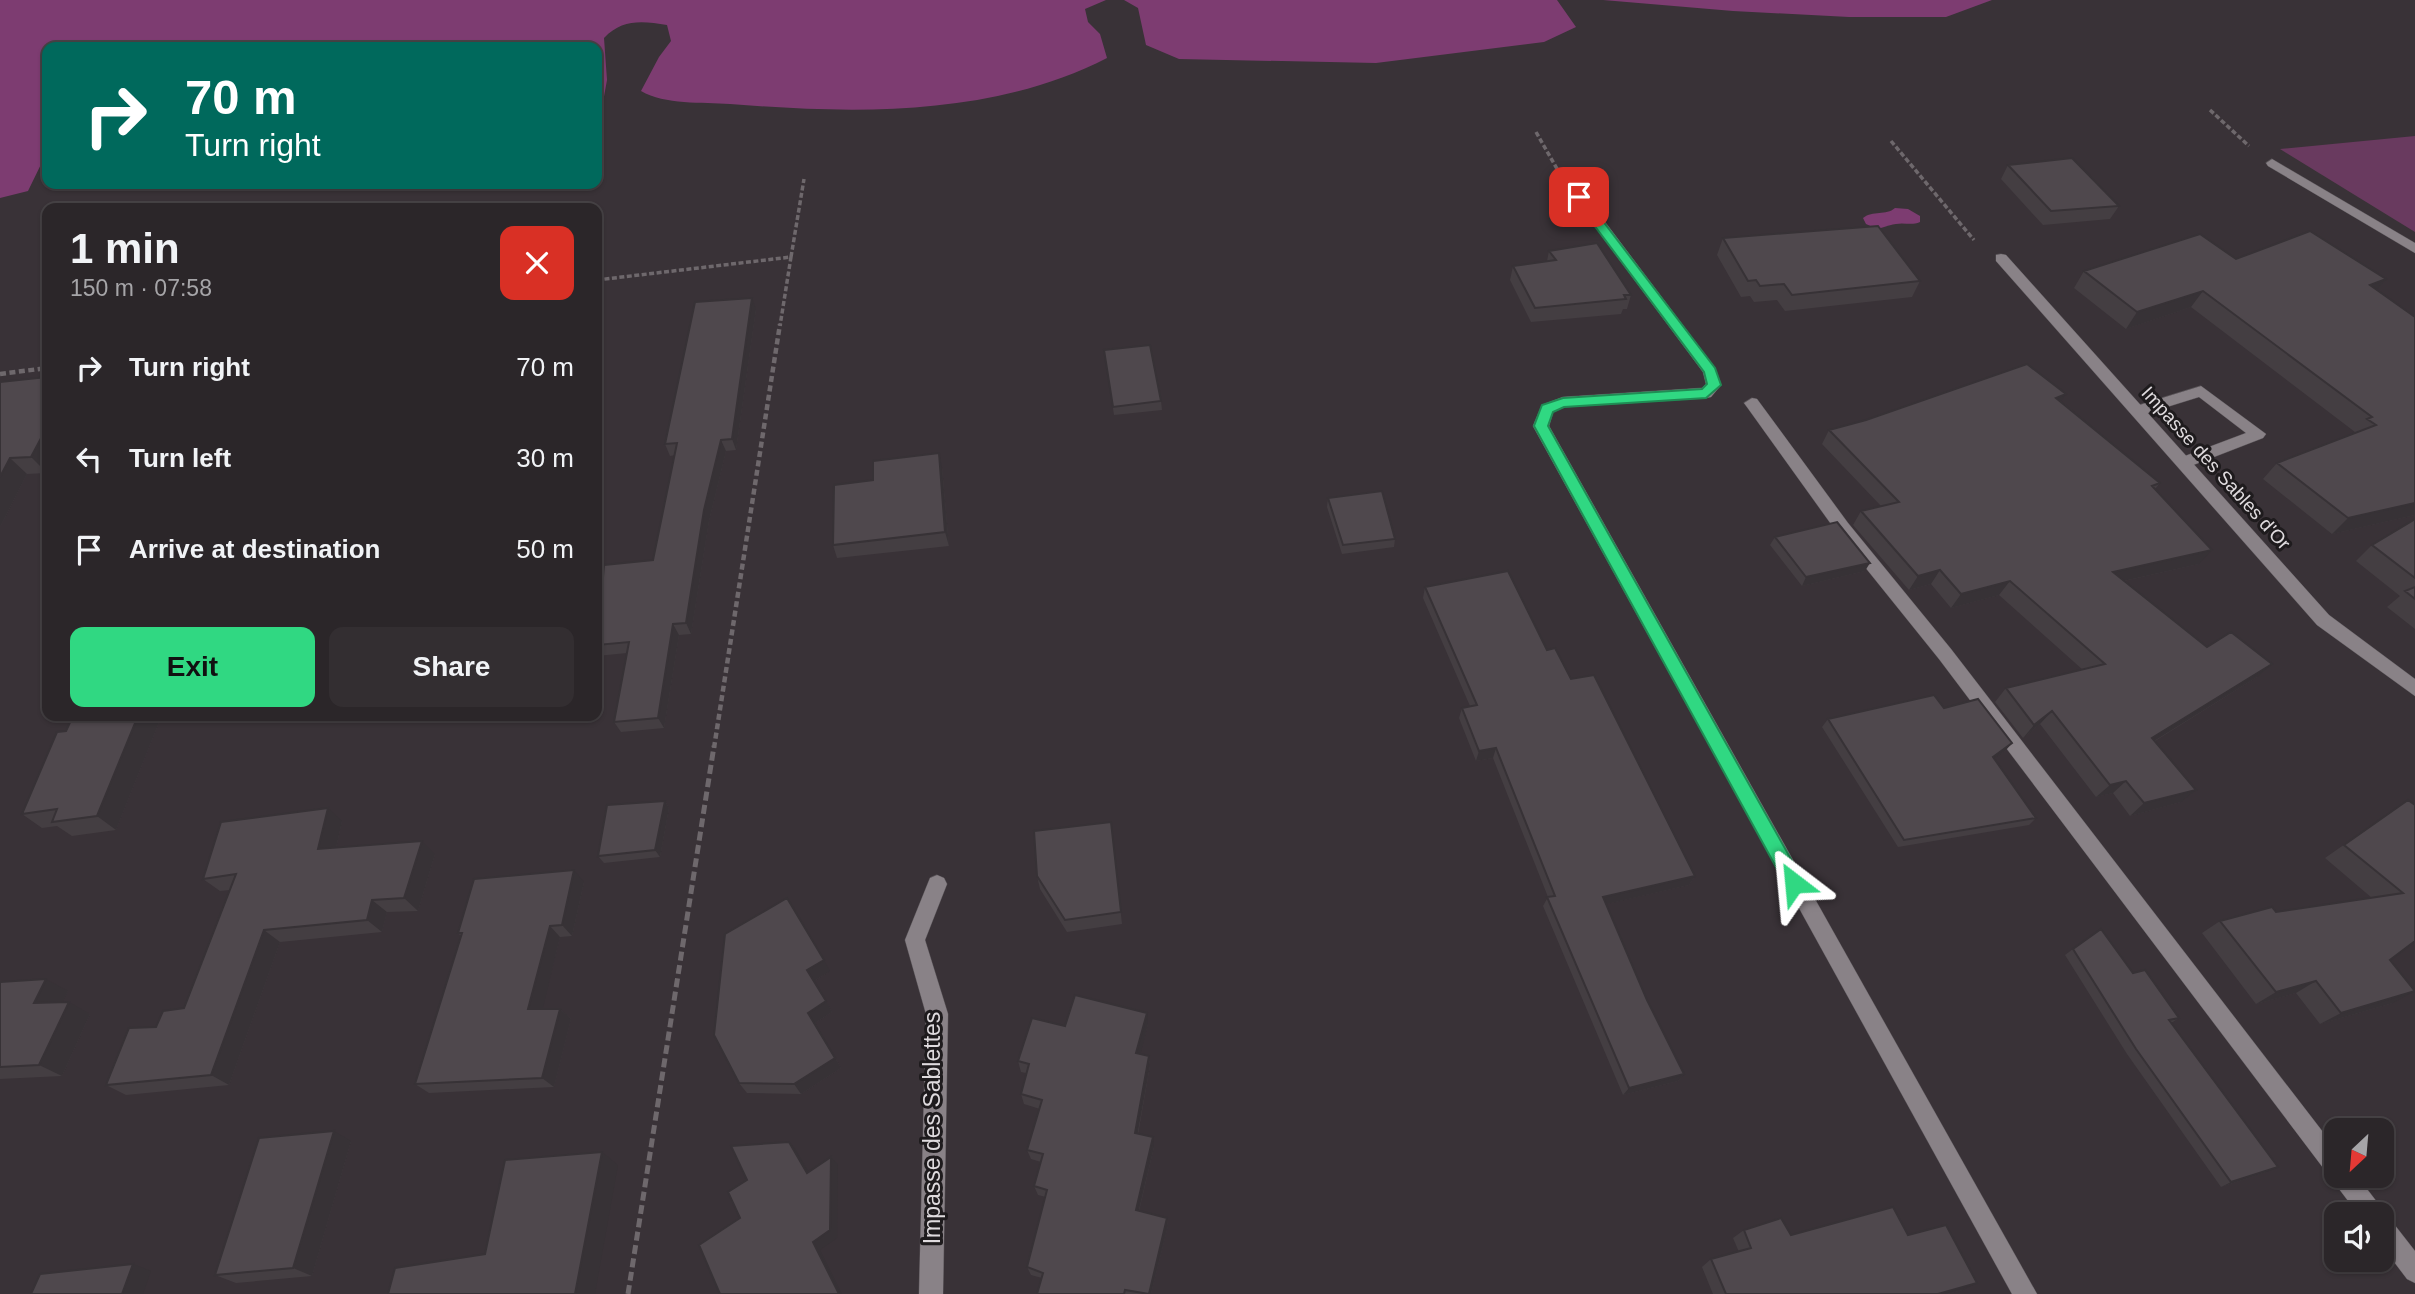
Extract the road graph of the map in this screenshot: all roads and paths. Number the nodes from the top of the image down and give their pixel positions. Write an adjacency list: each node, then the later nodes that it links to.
1 (2210, 110): 4 (path)
2 (1536, 132): 6 (path)
3 (1891, 141): 9 (path)
4 (2272, 163): 7 (street)
5 (804, 179): 8 (path)
6 (1579, 197): 25 (street)
7 (2415, 249)
8 (791, 257): 10 (path); 23 (path)
9 (2001, 258): 14 (street, Impasse des Sables d'Or)
10 (602, 280)
11 (42, 369): 12 (path)
12 (0, 374)
13 (1752, 403): 18 (street)
14 (2138, 411): 15 (street, Impasse des Sables d'Or); 15 (street)
15 (2183, 463): 16 (street, Impasse des Sables d'Or)
16 (2415, 689)
17 (937, 884): 24 (street, Impasse des Sablettes)
18 (2324, 1151)
19 (2352, 1188): 20 (street)
20 (2363, 1202)
21 (2394, 1243): 22 (street)
22 (2415, 1270)
23 (628, 1294)
24 (931, 1294)
25 (2025, 1294)

